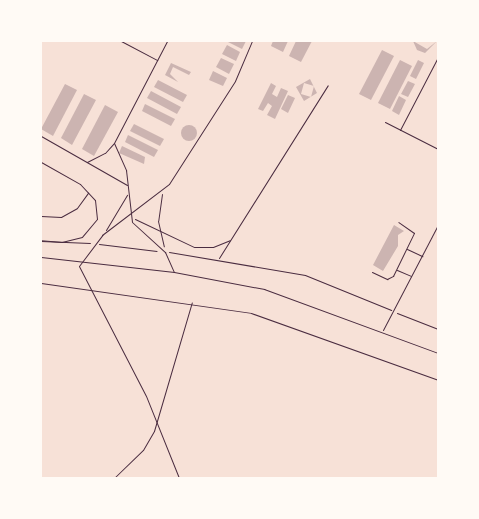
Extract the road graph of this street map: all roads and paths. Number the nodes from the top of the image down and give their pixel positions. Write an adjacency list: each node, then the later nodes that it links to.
1 (121, 41): 5 (lane)
2 (167, 41): 5 (lane)
3 (252, 41): 15 (lane)
4 (438, 57): 8 (lane)
5 (157, 61): 10 (lane)
6 (328, 85): 25 (path)
7 (385, 122): 8 (lane)
8 (400, 130): 11 (lane)
9 (41, 136): 13 (lane)
10 (114, 143): 13 (lane); 14 (lane)
11 (438, 149)
12 (41, 162): 16 (path)
13 (86, 162): 14 (lane)
14 (128, 185): 17 (lane)
15 (164, 189): 19 (lane); 22 (path)
16 (88, 193): 18 (path); 24 (path)
17 (127, 194): 19 (lane); 23 (lane)
18 (41, 216)
19 (130, 216): 22 (path); 23 (lane); 28 (lane)
20 (398, 222): 27 (lane)
21 (438, 225): 29 (lane)
22 (160, 231): 25 (path); 28 (path)
23 (106, 232): 26 (lane)
24 (41, 240): 26 (path)
25 (231, 240): 31 (path)
26 (93, 244): 28 (path); 32 (lane)
27 (407, 248): 29 (lane); 33 (lane)
28 (166, 252): 31 (path); 34 (lane)
29 (422, 256): 36 (lane)
30 (41, 257): 32 (lane)
31 (218, 259): 40 (path)
32 (81, 262): 34 (lane); 38 (lane)
33 (396, 269): 35 (lane); 36 (lane)
34 (174, 272): 42 (lane)
35 (372, 272)
36 (411, 276): 40 (lane)
37 (41, 283): 38 (lane)
38 (91, 290): 39 (lane); 45 (lane)
39 (192, 301): 44 (lane); 45 (lane)
40 (393, 311): 41 (path); 42 (lane)
41 (438, 329)
42 (383, 331): 43 (lane)
43 (438, 353)
44 (438, 380)
45 (157, 420): 46 (lane); 47 (lane)
46 (114, 478)
47 (178, 478)

